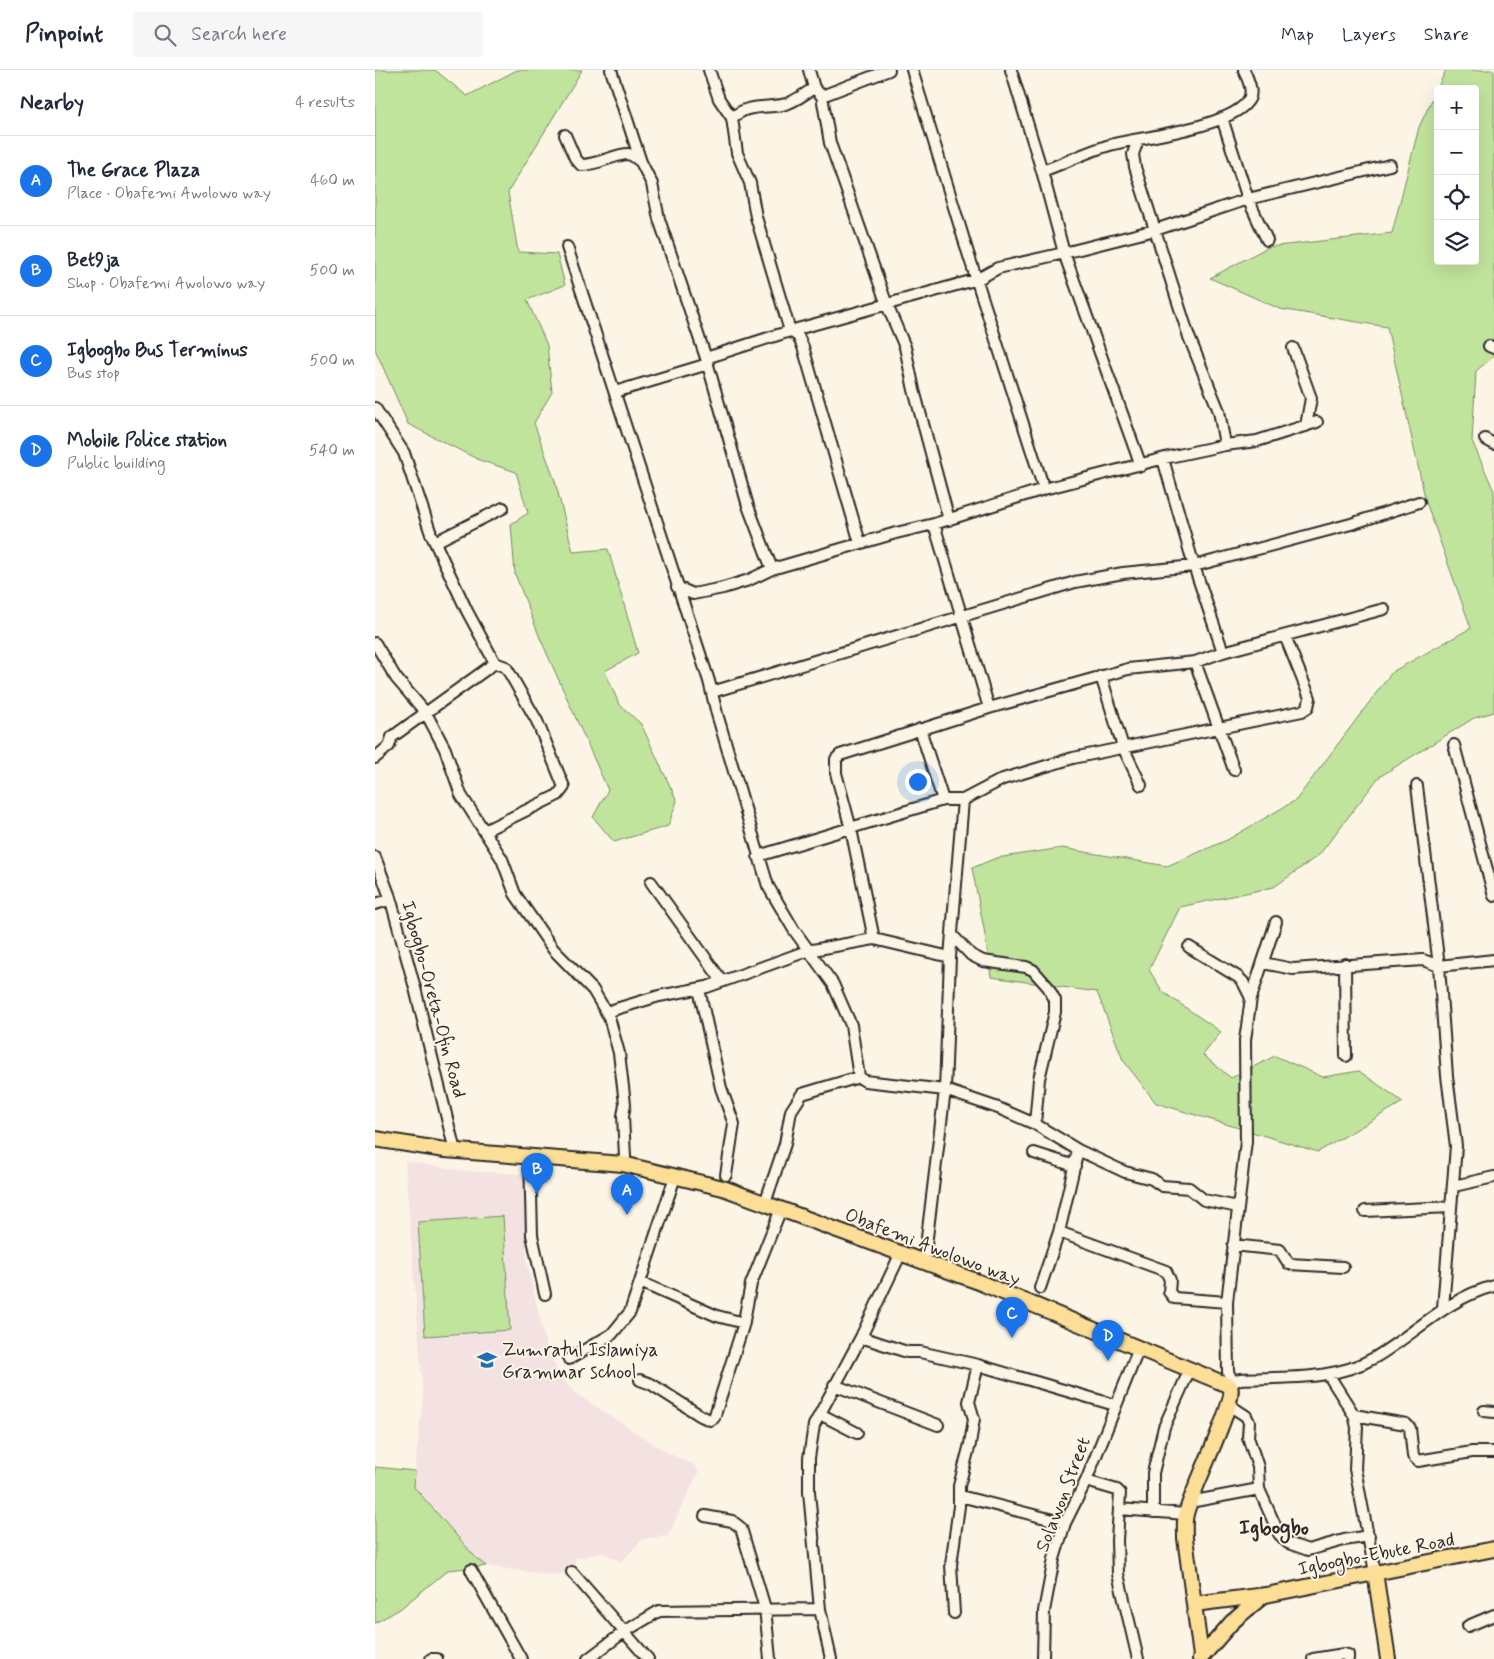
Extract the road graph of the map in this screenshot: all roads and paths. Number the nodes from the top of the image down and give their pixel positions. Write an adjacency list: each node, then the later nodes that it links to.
1 (611, 70): 14 (street)
2 (709, 70): 10 (street)
3 (809, 70): 8 (street)
4 (889, 70): 9 (street)
5 (912, 70): 22 (street)
6 (1011, 70): 16 (street)
7 (1244, 70): 11 (street)
8 (814, 88): 9 (street); 10 (street)
9 (823, 96): 23 (street)
10 (732, 118): 24 (street)
11 (1221, 118): 13 (street); 17 (street)
12 (565, 135): 14 (street)
13 (1138, 140): 16 (street); 18 (street)
14 (641, 162): 26 (street)
15 (1390, 165): 17 (street)
16 (1042, 171): 21 (street)
17 (1248, 199): 18 (street); 19 (street)
18 (1155, 230): 21 (street); 31 (street)
19 (1267, 240)
20 (567, 247): 27 (street)
21 (1064, 253): 22 (street); 33 (street)
22 (978, 279): 23 (street); 34 (street)
23 (887, 305): 24 (street); 37 (street)
24 (790, 331): 26 (street); 40 (street)
25 (1293, 348): 30 (street)
26 (707, 361): 27 (street); 42 (street)
27 (615, 392): 43 (street)
28 (375, 408): 39 (street)
29 (1317, 422): 30 (street)
30 (1306, 426): 31 (street)
31 (1225, 445): 32 (street)
32 (1163, 459): 33 (street); 41 (street)
33 (1141, 466): 34 (street)
34 (1044, 489): 37 (street)
35 (1419, 502): 41 (street)
36 (503, 508): 39 (street)
37 (949, 520): 38 (street)
38 (934, 524): 40 (street); 45 (street)
39 (435, 542): 50 (street)
40 (860, 542): 42 (street)
41 (1194, 566): 45 (street); 48 (street)
42 (772, 569): 43 (street)
43 (677, 587): 52 (street)
44 (1384, 609): 46 (street)
45 (962, 617): 52 (street); 53 (street)
46 (1285, 636): 48 (street); 56 (street)
47 (375, 643): 54 (street)
48 (1223, 652): 49 (street)
49 (1195, 662): 51 (street); 56 (street)
50 (495, 663): 54 (street); 66 (street)
51 (1101, 676): 53 (street); 58 (street)
52 (712, 692): 67 (street)
53 (989, 708): 55 (street)
54 (426, 714): 59 (street); 66 (street)
55 (920, 729): 63 (street); 65 (street)
56 (1218, 730): 58 (street); 60 (street)
57 (1454, 745): 70 (street)
58 (1123, 747): 61 (street); 64 (street)
59 (375, 758)
60 (1234, 770)
61 (1141, 785)
62 (1417, 786): 82 (street)
63 (943, 800): 64 (street); 65 (street)
64 (963, 800): 74 (street)
65 (851, 829): 67 (street); 75 (street)
66 (484, 831): 86 (street)
67 (758, 856): 77 (street)
68 (375, 857): 71 (street, Igbogbo-Oreta-Ofin Road)
69 (651, 882): 83 (street)
70 (1494, 896)
71 (391, 900): 72 (street); 93 (street, Igbogbo-Oreta-Ofin Road)
72 (375, 904)
73 (1276, 922): 80 (street)
74 (953, 936): 78 (street); 90 (street)
75 (875, 940): 77 (street); 78 (street)
76 (1189, 947): 85 (street)
77 (807, 951): 83 (street); 88 (street)
78 (950, 956): 89 (street)
79 (1494, 960): 82 (street)
80 (1263, 963): 81 (street); 85 (street)
81 (1345, 964): 82 (street); 87 (street)
82 (1439, 966): 101 (street)
83 (722, 981): 84 (street)
84 (699, 989): 86 (street); 98 (street)
85 (1251, 998): 103 (street)
86 (606, 1012): 96 (street)
87 (1346, 1056)
88 (859, 1077): 89 (street); 102 (street)
89 (945, 1090): 90 (street); 110 (street)
90 (1035, 1124): 92 (street)
91 (375, 1139): 93 (main road, Obafemi Awolowo way)
92 (1079, 1150): 97 (street); 103 (street)
93 (455, 1151): 95 (main road, Obafemi Awolowo way)
94 (1034, 1153): 97 (street)
95 (530, 1155): 96 (main road, Obafemi Awolowo way); 115 (street)
96 (623, 1164): 99 (main road, Obafemi Awolowo way)
97 (1075, 1166): 107 (street)
98 (726, 1175)
99 (675, 1177): 102 (main road, Obafemi Awolowo way); 112 (street)
100 (1494, 1177): 101 (street)
101 (1454, 1186): 104 (street)
102 (765, 1203): 105 (main road, Obafemi Awolowo way)
103 (1238, 1206): 108 (street)
104 (1450, 1207): 106 (street); 117 (street)
105 (781, 1209): 109 (main road, Obafemi Awolowo way); 118 (street)
106 (1365, 1211)
107 (1059, 1232): 114 (street); 116 (street)
108 (1233, 1245): 111 (street); 116 (street)
109 (901, 1253): 110 (main road, Obafemi Awolowo way); 119 (street)
110 (924, 1262): 120 (main road, Obafemi Awolowo way)
111 (1343, 1267)
112 (640, 1282): 118 (street); 121 (street)
113 (1494, 1286): 117 (street)
114 (1039, 1288)
115 (545, 1294)
116 (1227, 1302): 126 (street)
117 (1443, 1308): 124 (street)
118 (744, 1323): 125 (street)
119 (861, 1337): 122 (street); 127 (street)
120 (1139, 1348): 123 (main road, Obafemi Awolowo way); 128 (street, Solawon Street)
121 (569, 1359)
122 (978, 1365): 128 (street); 137 (street)
123 (1190, 1369): 126 (main road, Obafemi Awolowo way); 140 (street)
124 (1328, 1374): 126 (street); 131 (street)
125 (640, 1380)
126 (1230, 1383): 129 (main road)
127 (834, 1385): 130 (street); 132 (street)
128 (1115, 1405): 135 (street, Solawon Street)
129 (1229, 1405): 136 (street); 138 (main road)
130 (820, 1414): 133 (street); 151 (street)
131 (1354, 1415): 134 (street); 143 (street)
132 (938, 1425)
133 (857, 1433)
134 (1494, 1452)
135 (1086, 1481): 139 (street); 142 (street, Solawon Street)
136 (1259, 1489): 138 (street); 143 (street)
137 (960, 1496): 142 (street); 152 (street)
138 (1188, 1508): 140 (street); 149 (main road)
139 (1119, 1509): 140 (street); 165 (street)
140 (1153, 1512)
141 (705, 1516): 150 (street)
142 (1065, 1523): 164 (street, Solawon Street)
143 (1369, 1536): 147 (street)
144 (1494, 1549): 147 (main road, Igbogbo-Ebute Road)
145 (471, 1570): 159 (street)
146 (572, 1572): 155 (street)
147 (1375, 1572): 148 (main road, Igbogbo-Ebute Road); 168 (main road)
148 (1266, 1595): 149 (main road, Igbogbo-Ebute Road); 156 (main road, Igbogbo-Ebute Road)
149 (1194, 1604): 156 (main road)
150 (765, 1608): 151 (street); 155 (street); 162 (street)
151 (820, 1609): 163 (street)
152 (954, 1613)
153 (1494, 1616): 154 (street)
154 (1468, 1626)
155 (624, 1632): 160 (street); 161 (street)
156 (1200, 1657)
157 (431, 1659): 158 (street)
158 (437, 1659)
159 (521, 1659)
160 (588, 1659)
161 (648, 1659)
162 (770, 1659)
163 (831, 1659)
164 (1043, 1659)
165 (1138, 1659)
166 (1313, 1659): 167 (street)
167 (1348, 1659)
168 (1389, 1659)

